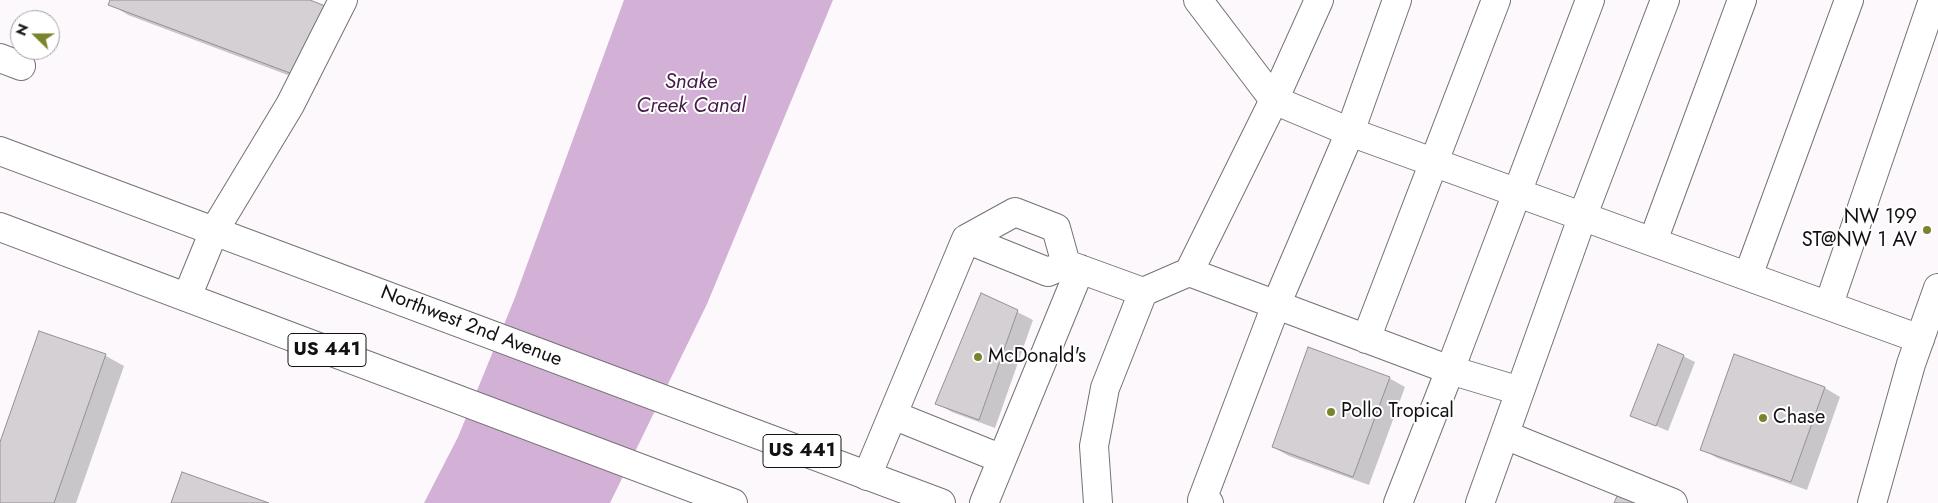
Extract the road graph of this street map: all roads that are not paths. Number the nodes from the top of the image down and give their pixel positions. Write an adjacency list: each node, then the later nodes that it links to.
1 (343, 0): 18 (main road)
2 (1198, 0): 11 (main road)
3 (1320, 0): 11 (main road)
4 (1397, 0): 12 (main road)
5 (1496, 0): 14 (main road)
6 (1590, 0): 15 (main road)
7 (1665, 0): 16 (main road)
8 (1742, 0): 20 (main road)
9 (1849, 0): 23 (main road)
10 (1933, 0): 27 (main road)
11 (1274, 100): 12 (main road); 22 (main road)
12 (1350, 132): 14 (main road); 28 (main road)
13 (0, 152): 18 (main road, Northwest 2nd Avenue / US 441)
14 (1435, 162): 15 (main road); 29 (main road)
15 (1519, 192): 16 (main road); 31 (main road)
16 (1583, 215): 20 (main road); 32 (main road)
17 (0, 227): 26 (main road, US 441)
18 (214, 231): 26 (main road); 36 (main road, Northwest 2nd Avenue / US 441)
19 (966, 239): 21 (main road); 21 (main road); 33 (main road)
20 (1653, 241): 23 (main road)
21 (1073, 266): 25 (main road); 35 (main road)
22 (1189, 272): 25 (main road); 28 (main road)
23 (1748, 276): 27 (main road)
24 (1938, 288): 30 (main road)
25 (1143, 292): 40 (main road)
26 (187, 297): 37 (main road, US 441)
27 (1828, 304): 30 (main road)
28 (1276, 305): 29 (main road); 41 (main road)
29 (1366, 339): 31 (main road)
30 (1920, 339): 45 (main road)
31 (1450, 370): 32 (main road); 42 (main road)
32 (1520, 391): 34 (main road)
33 (893, 415): 35 (main road); 36 (main road)
34 (1504, 435): 43 (main road); 44 (main road)
35 (1002, 459): 39 (main road)
36 (868, 476): 38 (main road, Northwest 2nd Avenue / US 441)
37 (733, 503)
38 (941, 503)
39 (984, 503)
40 (1098, 503)
41 (1209, 503)
42 (1398, 503)
43 (1480, 503)
44 (1673, 503)
45 (1872, 503)

